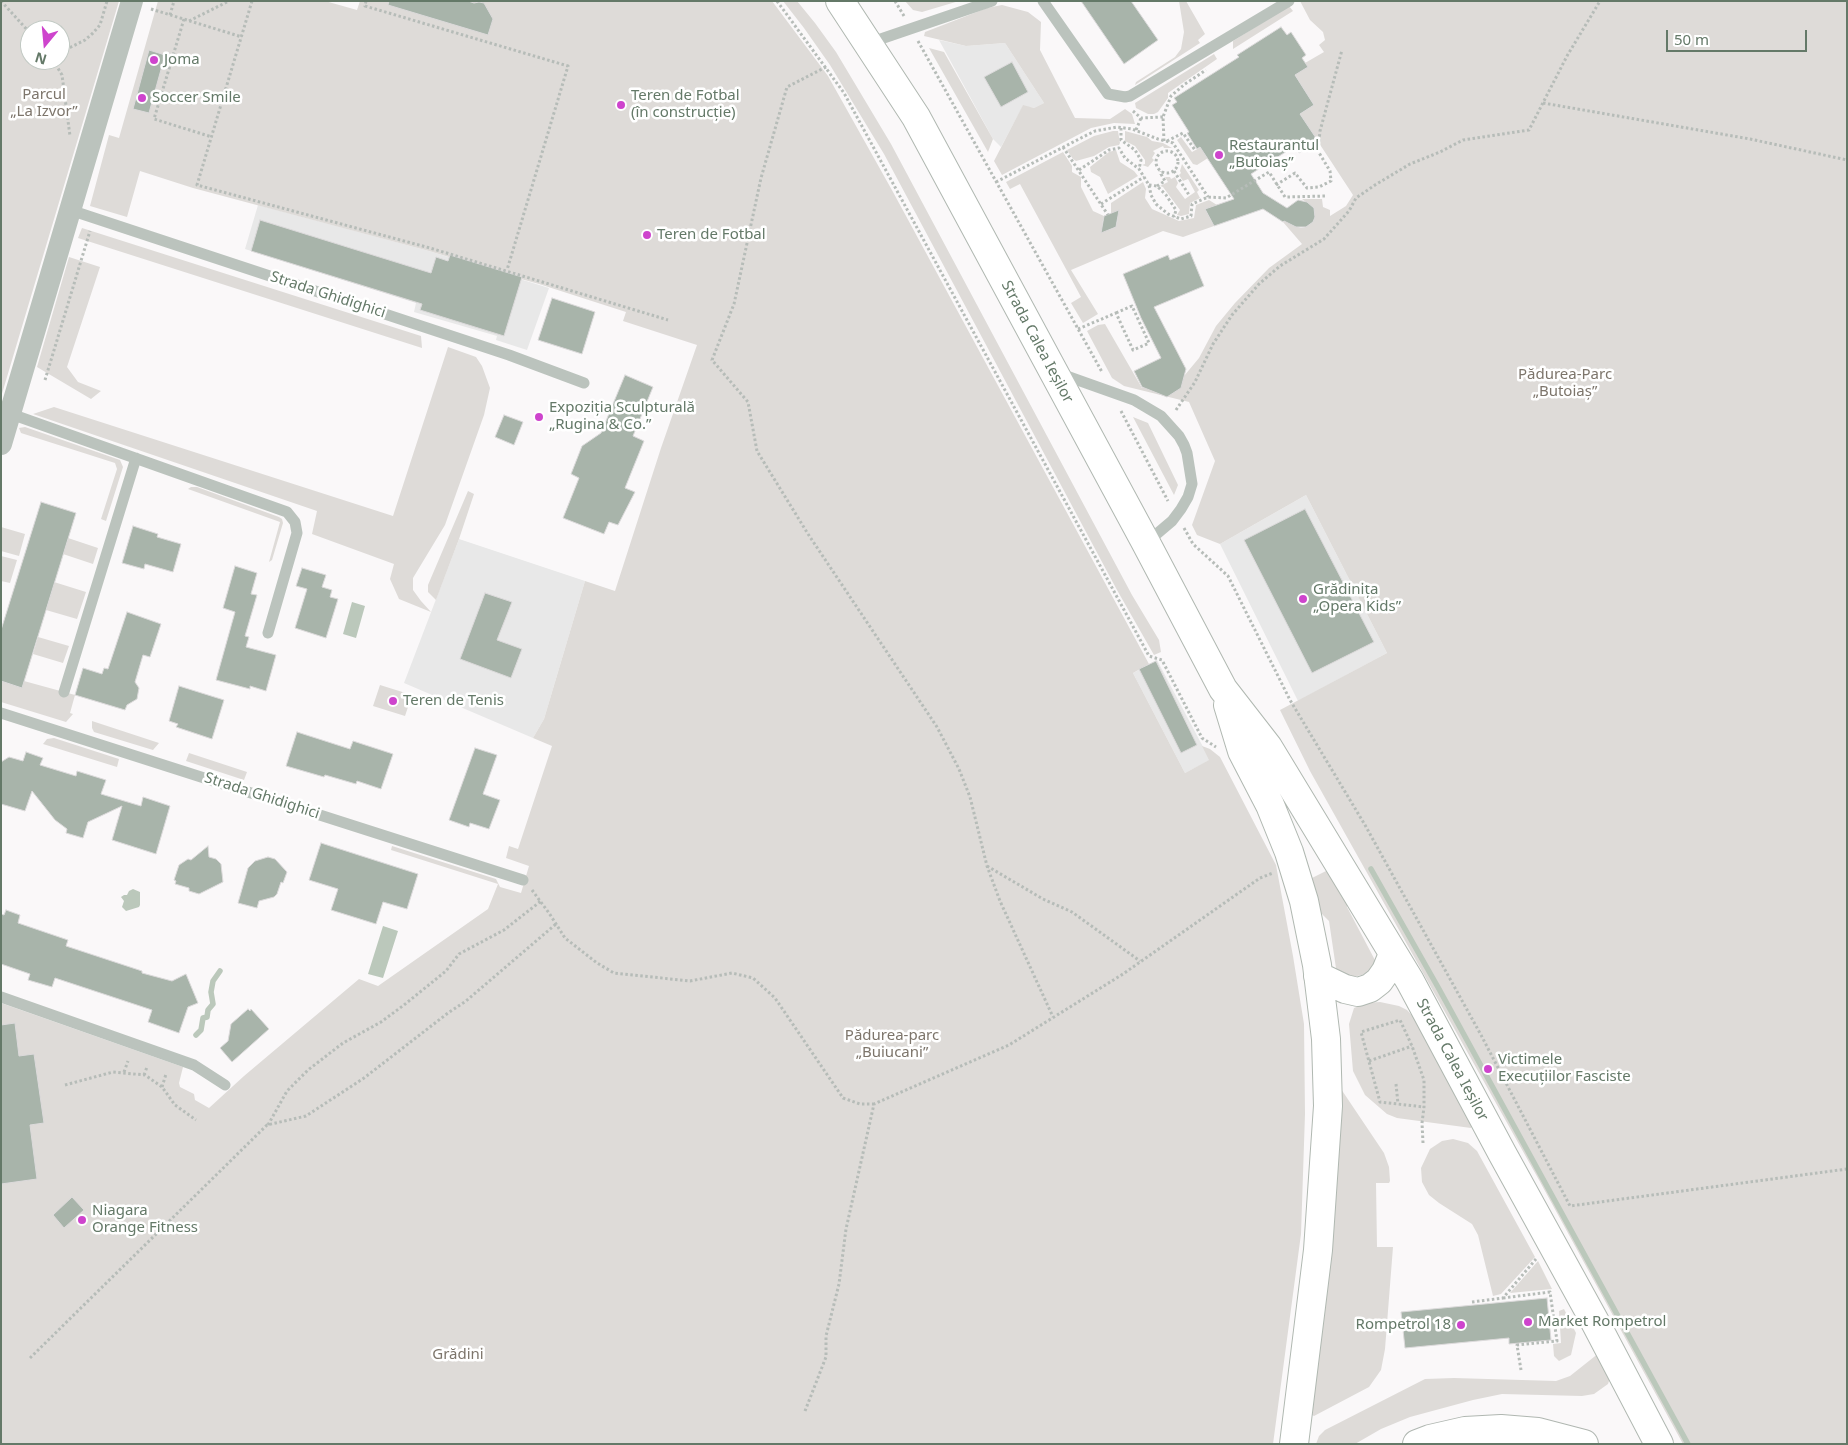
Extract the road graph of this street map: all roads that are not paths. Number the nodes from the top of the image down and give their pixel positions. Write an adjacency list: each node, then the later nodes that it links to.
1 (840, 1): 6 (main road, Strada Calea Ieșilor)
2 (992, 1): 6 (lane)
3 (1043, 1): 4 (lane)
4 (1289, 1)
5 (131, 2): 7 (street)
6 (869, 43): 8 (main road, Strada Calea Ieșilor)
7 (70, 210): 9 (lane, Strada Ghidighici); 10 (street)
8 (1053, 372): 13 (main road, Strada Calea Ieșilor); 13 (lane)
9 (584, 383)
10 (11, 414): 11 (street); 12 (lane)
11 (1, 444)
12 (136, 458): 14 (lane); 16 (lane)
13 (1146, 543): 15 (main road, Strada Calea Ieșilor)
14 (268, 633)
15 (1223, 689): 19 (main road, Strada Calea Ieșilor); 20 (main road, Strada Calea Ieșilor)
16 (64, 692)
17 (1, 713): 18 (lane, Strada Ghidighici)
18 (523, 880)
19 (1394, 954): 20 (main road); 26 (main road, Strada Calea Ieșilor)
20 (1318, 976): 23 (main road, Strada Calea Ieșilor)
21 (1, 997): 22 (lane)
22 (225, 1085)
23 (1294, 1444)
24 (1417, 1444): 25 (main road)
25 (1584, 1444)
26 (1659, 1444)

